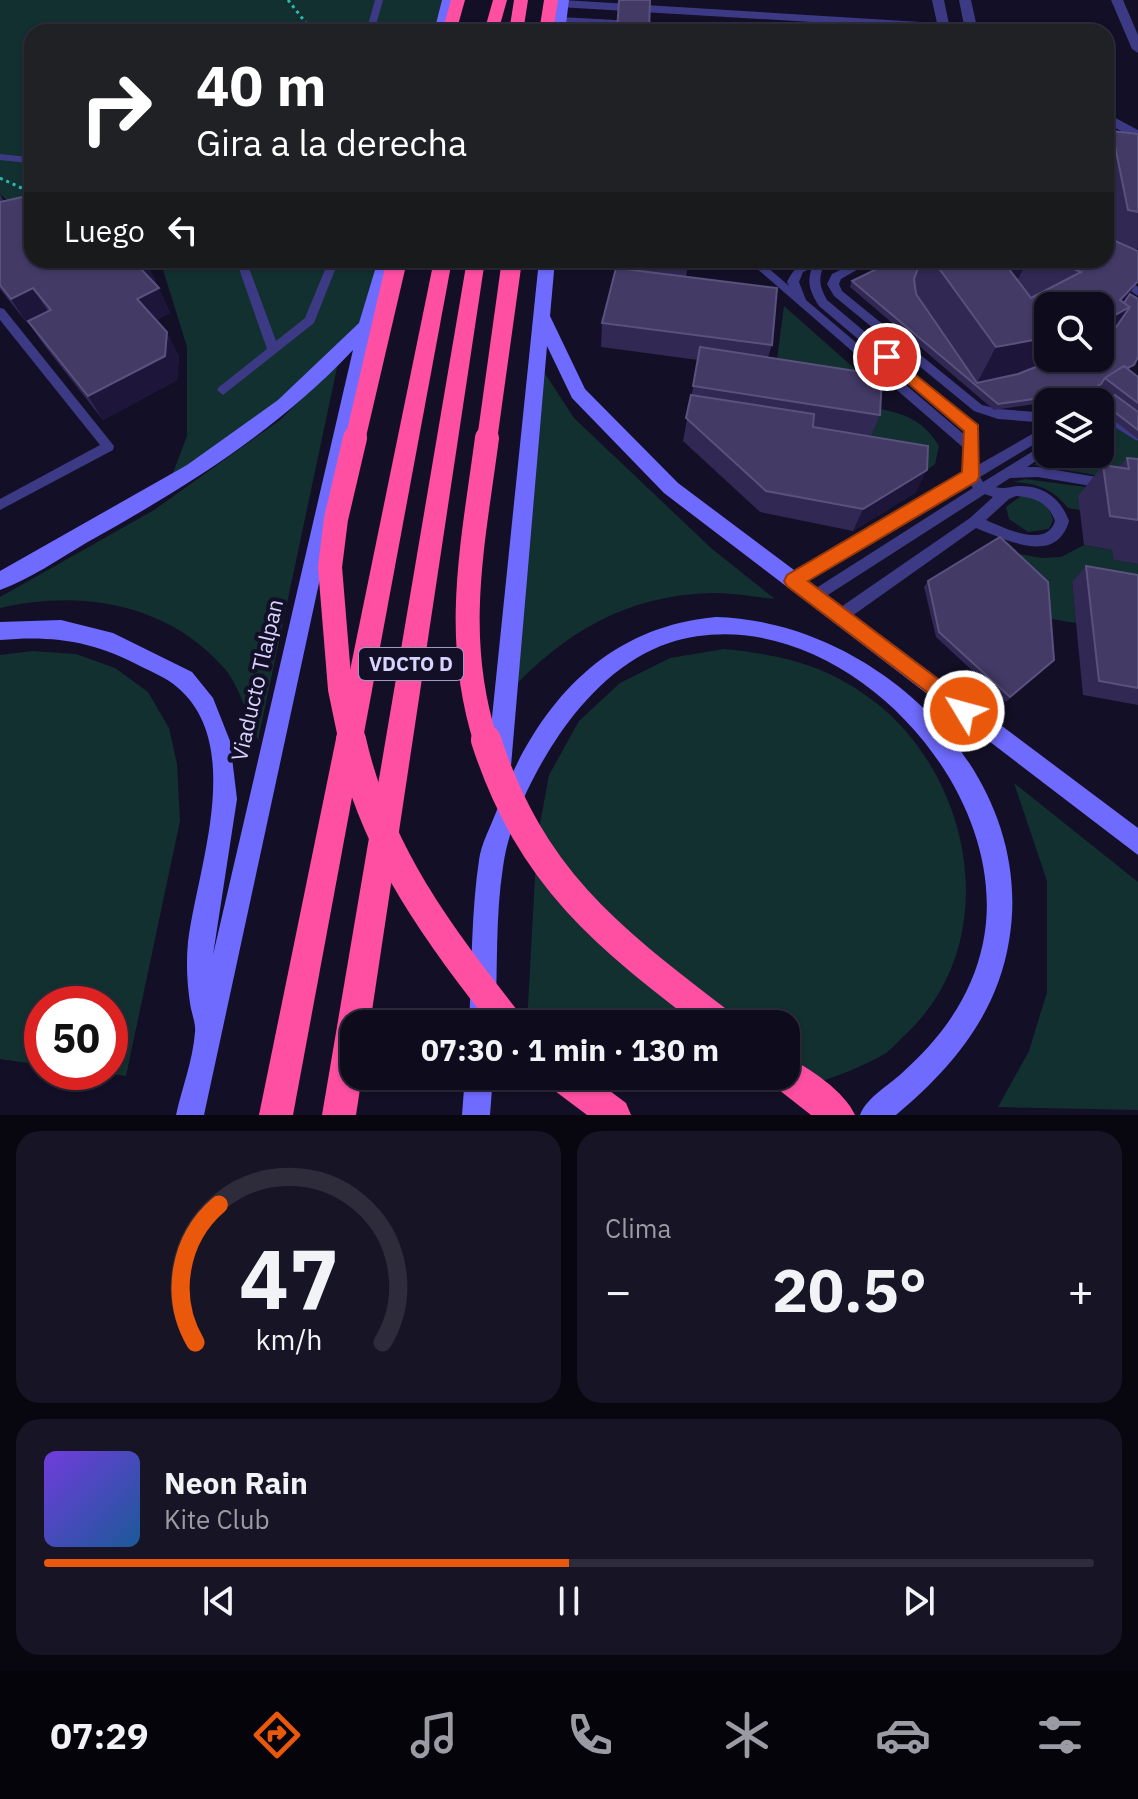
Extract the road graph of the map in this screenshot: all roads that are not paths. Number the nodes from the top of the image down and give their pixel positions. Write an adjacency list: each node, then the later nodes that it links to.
1 (379, 0): 9 (lane)
2 (497, 0): 12 (highway)
3 (518, 0): 13 (highway)
4 (938, 0): 17 (street)
5 (965, 0): 18 (street)
6 (1117, 0): 19 (street)
7 (451, 1): 10 (main road); 11 (highway)
8 (559, 1): 14 (highway); 15 (main road); 16 (street)
9 (372, 24)
10 (443, 24)
11 (450, 24)
12 (492, 24)
13 (515, 24)
14 (549, 24)
15 (560, 24)
16 (865, 24)
17 (944, 24)
18 (970, 24)
19 (1138, 49)
20 (1114, 123): 21 (street)
21 (1138, 136)
22 (0, 157): 23 (lane)
23 (24, 160)
24 (244, 268): 42 (lane)
25 (331, 268): 42 (lane)
26 (384, 268): 41 (main road, Viaducto Tlalpan)
27 (395, 268): 65 (highway, bridge)
28 (441, 268): 72 (highway, VDCTO D)
29 (475, 268): 73 (highway, VDCTO D)
30 (509, 268): 66 (highway, bridge)
31 (546, 268): 40 (main road)
32 (761, 268): 38 (lane)
33 (805, 268): 38 (lane)
34 (817, 268): 48 (lane)
35 (853, 268): 44 (lane)
36 (1101, 268): 37 (lane)
37 (1138, 292)
38 (805, 307): 48 (lane)
39 (0, 312): 55 (lane)
40 (540, 313): 58 (main road); 63 (main road)
41 (367, 324): 57 (main road); 67 (main road, Viaducto Tlalpan)
42 (273, 350): 43 (lane)
43 (223, 390)
44 (1034, 417)
45 (1114, 418): 46 (lane, bridge)
46 (1138, 435)
47 (1034, 438): 51 (lane)
48 (972, 448): 51 (lane)
49 (1034, 456): 50 (lane)
50 (1007, 473): 52 (lane); 53 (lane)
51 (971, 476): 52 (lane); 58 (lane)
52 (981, 488): 54 (lane); 59 (lane)
53 (1138, 489)
54 (1004, 495): 56 (lane); 56 (lane)
55 (0, 505)
56 (975, 522): 60 (lane)
57 (0, 581)
58 (794, 581): 59 (main road)
59 (815, 596): 60 (main road)
60 (840, 616): 62 (main road)
61 (0, 631): 67 (main road)
62 (1138, 843)
63 (490, 868): 64 (main road); 77 (main road)
64 (483, 1010)
65 (498, 1010)
66 (703, 1010)
67 (210, 1032): 71 (main road, Viaducto Tlalpan)
68 (800, 1085): 76 (highway)
69 (478, 1090): 74 (main road)
70 (581, 1090): 75 (highway)
71 (190, 1115)
72 (276, 1115)
73 (339, 1115)
74 (476, 1115)
75 (614, 1115)
76 (838, 1115)
77 (874, 1115)

